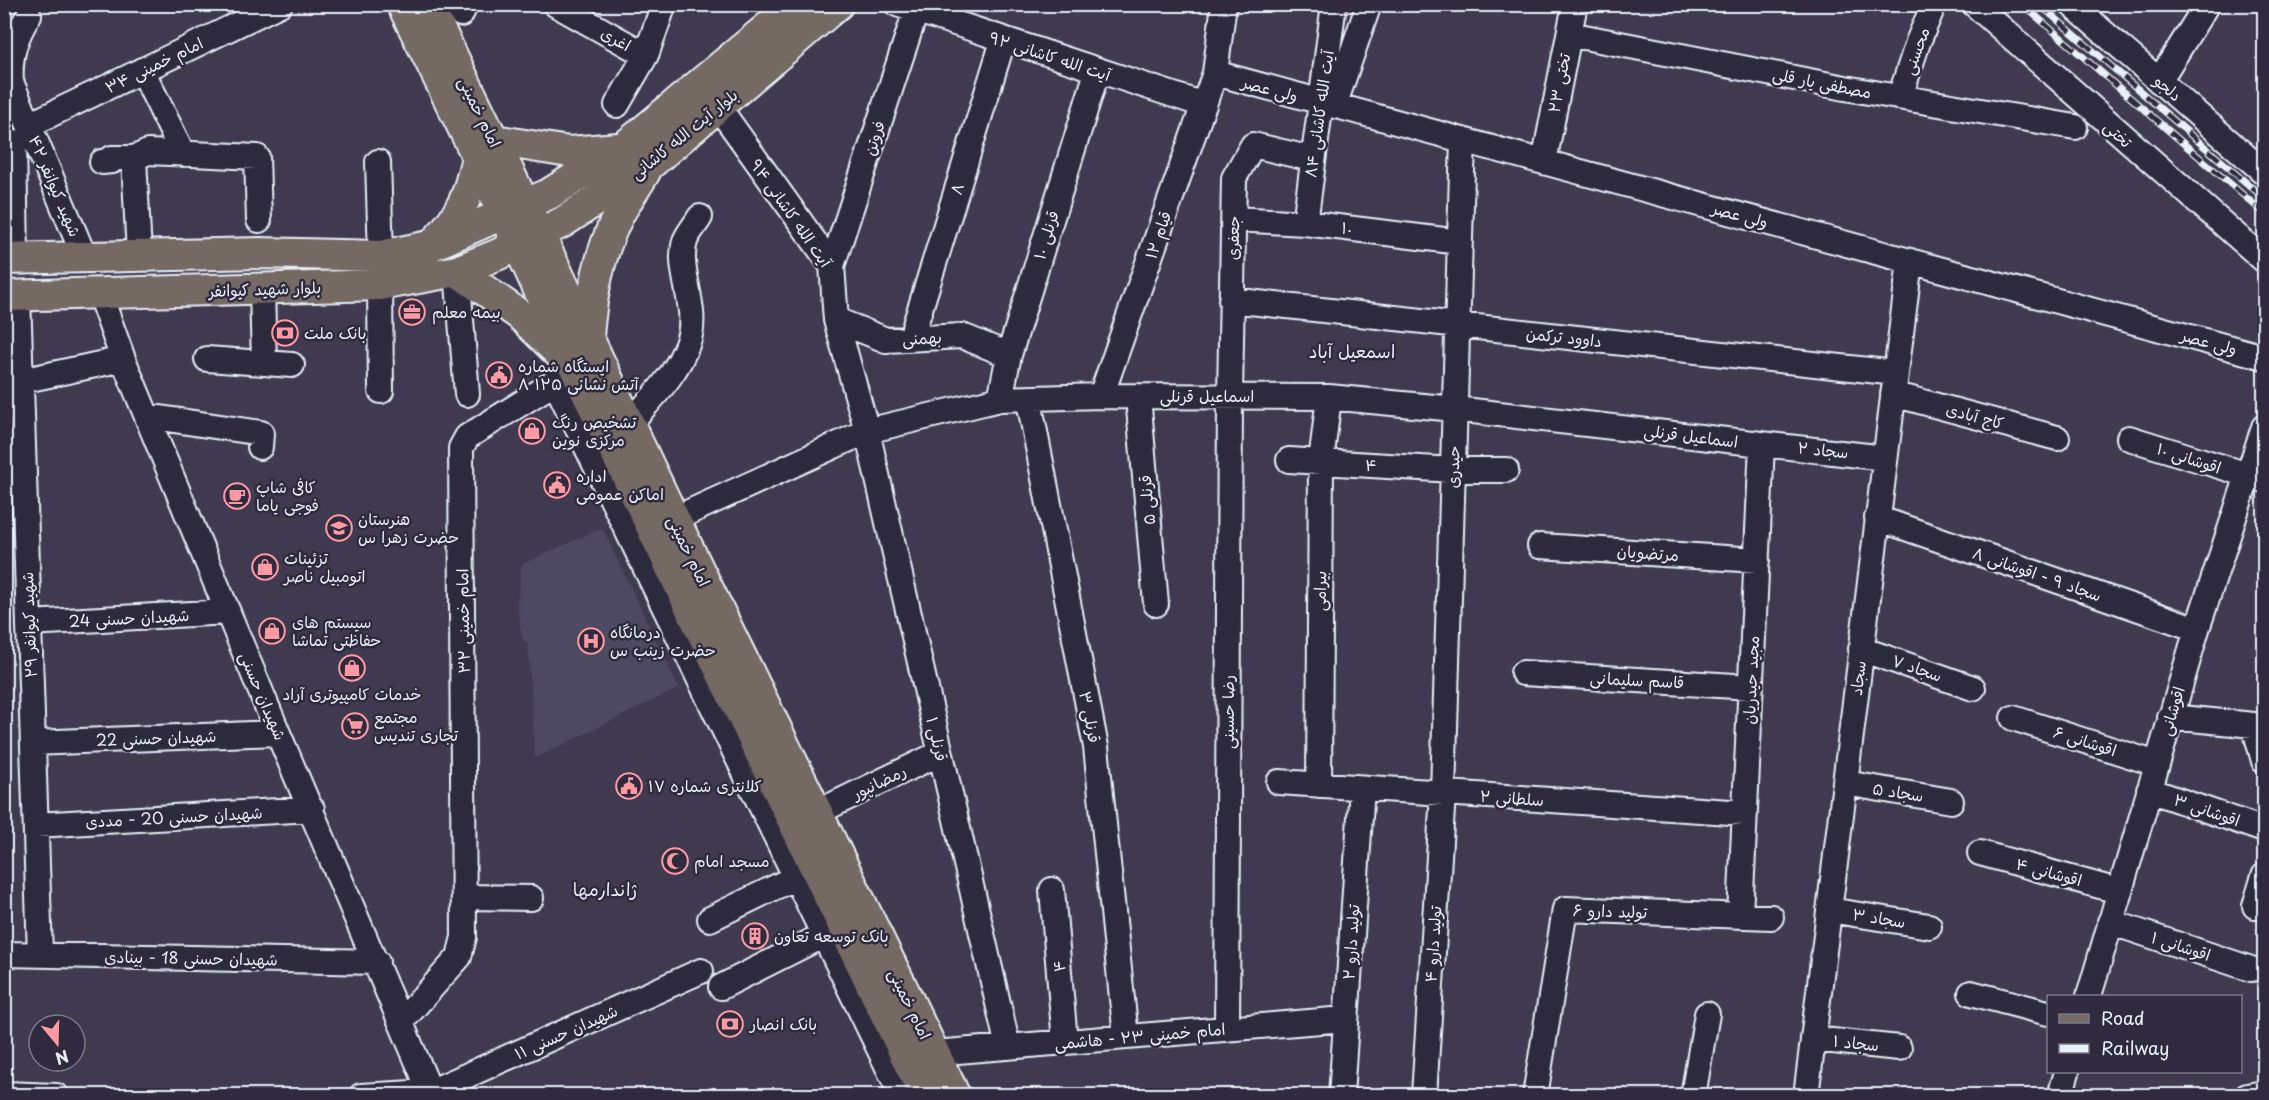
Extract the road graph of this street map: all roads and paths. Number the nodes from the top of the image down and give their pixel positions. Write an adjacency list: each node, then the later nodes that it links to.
1 (280, 4): 21 (street, امام خمینی ۳۴)
2 (402, 4): 35 (main road, امام خمینی)
3 (427, 4): 35 (main road, امام خمینی)
4 (555, 4): 20 (street, اغری)
5 (664, 4): 20 (street)
6 (796, 4): 34 (main road, بلوار آیت الله کاشانی)
7 (837, 4): 30 (main road, بلوار آیت الله کاشانی)
8 (1224, 4): 23 (street, ۱۲ قیام)
9 (1334, 4): 27 (street, آیت الله کاشانی ۸۴)
10 (1369, 4): 27 (street)
11 (1575, 4): 18 (street, تختی ۲۳)
12 (1934, 4): 26 (street, محسنی)
13 (1974, 4): 55 (street, تختی)
14 (2071, 4): 25 (street, دلجو)
15 (2207, 4): 25 (street)
16 (906, 8): 19 (street, آیت الله کاشانی ۹۲); 57 (street, فروتن)
17 (17, 25): 24 (street, شهید کیوانفر ۴۲)
18 (1569, 34): 26 (street, مصطفی یار قلی); 41 (street, تختی ۲۳)
19 (1003, 41): 22 (street, آیت الله کاشانی ۹۲); 67 (street, ۸)
20 (646, 55): 28 (street)
21 (142, 70): 32 (street, امام خمینی ۳۴); 36 (street)
22 (1097, 72): 29 (street, آیت الله کاشانی ۹۲); 68 (street, قرنلی ۱۰)
23 (1215, 74): 27 (street, ولی عصر); 29 (street, ۱۲ قیام)
24 (8, 81): 32 (street, شهید کیوانفر ۴۲)
25 (2159, 81): 43 (street, دلجو)
26 (1900, 97): 31 (street, مصطفی یار قلی)
27 (1327, 104): 33 (street, ولی عصر); 38 (street, آیت الله کاشانی ۸۴)
28 (617, 105)
29 (1204, 105): 79 (street, ۱۲ قیام)
30 (719, 108): 42 (main road, بلوار آیت الله کاشانی); 57 (street, آیت الله کاشانی ۹۴)
31 (2075, 127)
32 (16, 136): 53 (street, شهید کیوانفر ۴۲); 54 (street)
33 (1462, 141): 41 (street, ولی عصر); 50 (street, حیدری)
34 (624, 147): 35 (main road); 44 (main road, بلوار آیت الله کاشانی)
35 (486, 148): 44 (main road, امام خمینی); 51 (main road)
36 (183, 154): 37 (street); 47 (street)
37 (134, 159): 39 (street); 52 (street)
38 (1312, 159): 46 (street, جعفری); 48 (street, آیت الله کاشانی ۸۴)
39 (102, 162)
40 (378, 162): 58 (street)
41 (1544, 162): 56 (street, ولی عصر)
42 (649, 165): 49 (main road, بلوار آیت الله کاشانی); 66 (main road)
43 (2265, 172)
44 (515, 210): 49 (main road, امام خمینی); 51 (main road, بلوار شهید کیوانفر)
45 (700, 217): 87 (street)
46 (1234, 219): 48 (street, ۱۰); 63 (street, جعفری)
47 (259, 220)
48 (1305, 223): 50 (street, ۱۰)
49 (529, 239): 59 (main road, بلوار شهید کیوانفر); 66 (main road, امام خمینی); 74 (main road, امام خمینی)
50 (1460, 242): 65 (street, حیدری)
51 (430, 246): 58 (main road, بلوار شهید کیوانفر)
52 (139, 255): 53 (main road, بلوار شهید کیوانفر); 58 (main road, بلوار شهید کیوانفر)
53 (84, 256): 54 (main road, بلوار شهید کیوانفر); 61 (main road)
54 (10, 258)
55 (2265, 260)
56 (1910, 261): 69 (street, ولی عصر); 76 (street, سجاد)
57 (832, 266): 64 (street, آیت الله کاشانی ۹۴)
58 (381, 271): 59 (main road, بلوار شهید کیوانفر); 60 (main road, بلوار شهید کیوانفر); 77 (street)
59 (457, 271): 74 (main road); 78 (street)
60 (262, 290): 61 (main road, بلوار شهید کیوانفر); 72 (street)
61 (100, 295): 62 (main road, بلوار شهید کیوانفر); 70 (street, شهیدان حسنی)
62 (11, 296): 75 (street, شهید کیوانفر ۲۹)
63 (1231, 300): 65 (street, داوود ترکمن); 81 (street, جعفری)
64 (836, 320): 67 (street, بهمنی); 89 (street, آیت الله کاشانی ۹۴)
65 (1458, 325): 76 (street, داوود ترکمن); 85 (street, حیدری)
66 (588, 337): 87 (main road, امام خمینی)
67 (911, 338): 68 (street, بهمنی)
68 (1009, 355): 83 (street, قرنلی ۱۰)
69 (2265, 357)
70 (123, 358): 75 (street); 86 (street, شهیدان حسنی)
71 (207, 359): 72 (street)
72 (264, 363): 73 (street)
73 (292, 365)
74 (565, 376): 133 (street, امام خمینی); 136 (street, امام خمینی ۳۲); 172 (main road, امام خمینی)
75 (13, 382): 106 (street, شهید کیوانفر ۲۹)
76 (1894, 383): 90 (street, کاج آبادی); 94 (street, سجاد)
77 (381, 391)
78 (467, 394)
79 (1101, 396): 80 (street, اسماعیل قرنلی); 84 (street, اسماعیل قرنلی)
80 (1138, 396): 81 (street, اسماعیل قرنلی); 104 (street, قرنلی ۵)
81 (1230, 396): 82 (street, اسماعیل قرنلی); 158 (street, رضا حسینی)
82 (1329, 397): 85 (street, اسماعیل قرنلی); 96 (street, بیرامی)
83 (1000, 399): 84 (street, اسماعیل قرنلی); 89 (street, اسماعیل قرنلی)
84 (1029, 400): 159 (street, قرنلی ۳)
85 (1455, 409): 92 (street, اسماعیل قرنلی); 97 (street, حیدری)
86 (147, 416): 93 (street); 105 (street, شهیدان حسنی)
87 (628, 425): 101 (main road, امام خمینی)
88 (2265, 427): 99 (street, اقوشانی)
89 (867, 431): 101 (street, اسماعیل قرنلی); 116 (street, قرنلی ۱)
90 (2057, 438)
91 (2129, 438): 99 (street, اقوشانی ۱۰)
92 (1762, 444): 94 (street, سجاد ۲); 103 (street, مجید حیدریان)
93 (260, 447)
94 (1885, 458): 100 (street, سجاد)
95 (1289, 460): 96 (street, ۴)
96 (1321, 462): 97 (street, ۴); 121 (street, بیرامی)
97 (1453, 470): 98 (street, ۴); 124 (street, حیدری)
98 (1506, 470)
99 (2256, 479): 107 (street, اقوشانی)
100 (1877, 518): 107 (street, سجاد ۹ - اقوشانی ۸); 108 (street, سجاد)
101 (674, 519): 127 (main road, امام خمینی)
102 (1539, 546): 103 (street, مرتضویان)
103 (1757, 560): 110 (street, مجید حیدریان)
104 (1156, 604)
105 (228, 612): 106 (street, شهیدان حسنی 24); 114 (street, شهیدان حسنی)
106 (29, 623): 115 (street, شهید کیوانفر ۲۹)
107 (2197, 629): 112 (street, اقوشانی)
108 (1861, 649): 111 (street, سجاد ۷); 120 (street, سجاد)
109 (1523, 673): 110 (street, قاسم سلیمانی)
110 (1751, 687): 128 (street, مجید حیدریان)
111 (1973, 688)
112 (2170, 717): 117 (street); 118 (street, اقوشانی)
113 (2013, 718): 118 (street, اقوشانی ۶)
114 (278, 734): 115 (street, شهیدان حسنی 22); 126 (street, شهیدان حسنی)
115 (33, 743): 129 (street, شهید کیوانفر ۲۹)
116 (940, 753): 127 (street, رمضانپور); 162 (street, قرنلی ۱)
117 (2265, 761)
118 (2157, 764): 123 (street, اقوشانی)
119 (1279, 782): 121 (street, ۲ سلطانی)
120 (1845, 783): 125 (street, سجاد ۵); 139 (street, سجاد)
121 (1318, 785): 122 (street, ۲ سلطانی)
122 (1362, 788): 124 (street, ۲ سلطانی); 156 (street, تولید دارو ۲)
123 (2149, 790): 130 (street, اقوشانی ۳); 135 (street, اقوشانی)
124 (1443, 793): 128 (street, ۲ سلطانی); 175 (street, تولید دارو ۴)
125 (1951, 801)
126 (312, 809): 129 (street, شهیدان حسنی 20 - مددی); 148 (street, شهیدان حسنی)
127 (818, 812): 164 (main road, امام خمینی)
128 (1745, 813): 140 (street, مجید حیدریان)
129 (36, 825): 147 (street, شهید کیوانفر ۲۹)
130 (2265, 830)
131 (1980, 853): 135 (street, اقوشانی ۴)
132 (2265, 876): 138 (street)
133 (796, 877): 142 (street); 145 (street, امام خمینی)
134 (1052, 890): 161 (street, ۴)
135 (2118, 891): 143 (street, اقوشانی)
136 (465, 898): 137 (street); 157 (street, امام خمینی ۳۲)
137 (531, 898)
138 (2260, 906)
139 (1829, 910): 144 (street, سجاد ۳); 160 (street, سجاد)
140 (1740, 915): 141 (street, تولید دارو ۶); 176 (street, تولید دارو ۶)
141 (1771, 916)
142 (710, 919)
143 (2110, 922): 149 (street, اقوشانی ۱); 153 (street, اقوشانی)
144 (1929, 926)
145 (824, 935): 151 (street); 171 (street, امام خمینی)
146 (4, 954): 147 (street, شهیدان حسنی 18 - بینادی)
147 (40, 954): 148 (street, شهیدان حسنی 18 - بینادی)
148 (377, 962): 157 (street, شهیدان حسنی)
149 (2252, 969)
150 (701, 971): 168 (street, شهیدان حسنی ۱۱)
151 (721, 987)
152 (1971, 993): 154 (street)
153 (2089, 995)
154 (2047, 1012)
155 (1707, 1014): 177 (street)
156 (1345, 1019): 158 (street, امام خمینی ۲۳ - هاشمی); 174 (street, تولید دارو ۲)
157 (402, 1021): 168 (street, شهیدان حسنی)
158 (1227, 1029): 159 (street, امام خمینی ۲۳ - هاشمی)
159 (1126, 1037): 161 (street, امام خمینی ۲۳ - هاشمی)
160 (1813, 1039): 163 (street, سجاد ۱); 178 (street, سجاد)
161 (1065, 1042): 162 (street, امام خمینی ۲۳ - هاشمی)
162 (1008, 1047): 164 (street, امام خمینی ۲۳ - هاشمی)
163 (1899, 1048)
164 (934, 1053): 173 (main road, امام خمینی)
165 (2066, 1073): 179 (street)
166 (2265, 1093): 180 (street)
167 (4, 1094): 169 (street)
168 (431, 1094): 170 (street)
169 (56, 1095)
170 (361, 1095)
171 (902, 1095)
172 (925, 1095)
173 (955, 1095)
174 (1341, 1095)
175 (1424, 1095)
176 (1535, 1095)
177 (1693, 1095)
178 (1806, 1095)
179 (2060, 1095)
180 (2247, 1095)

